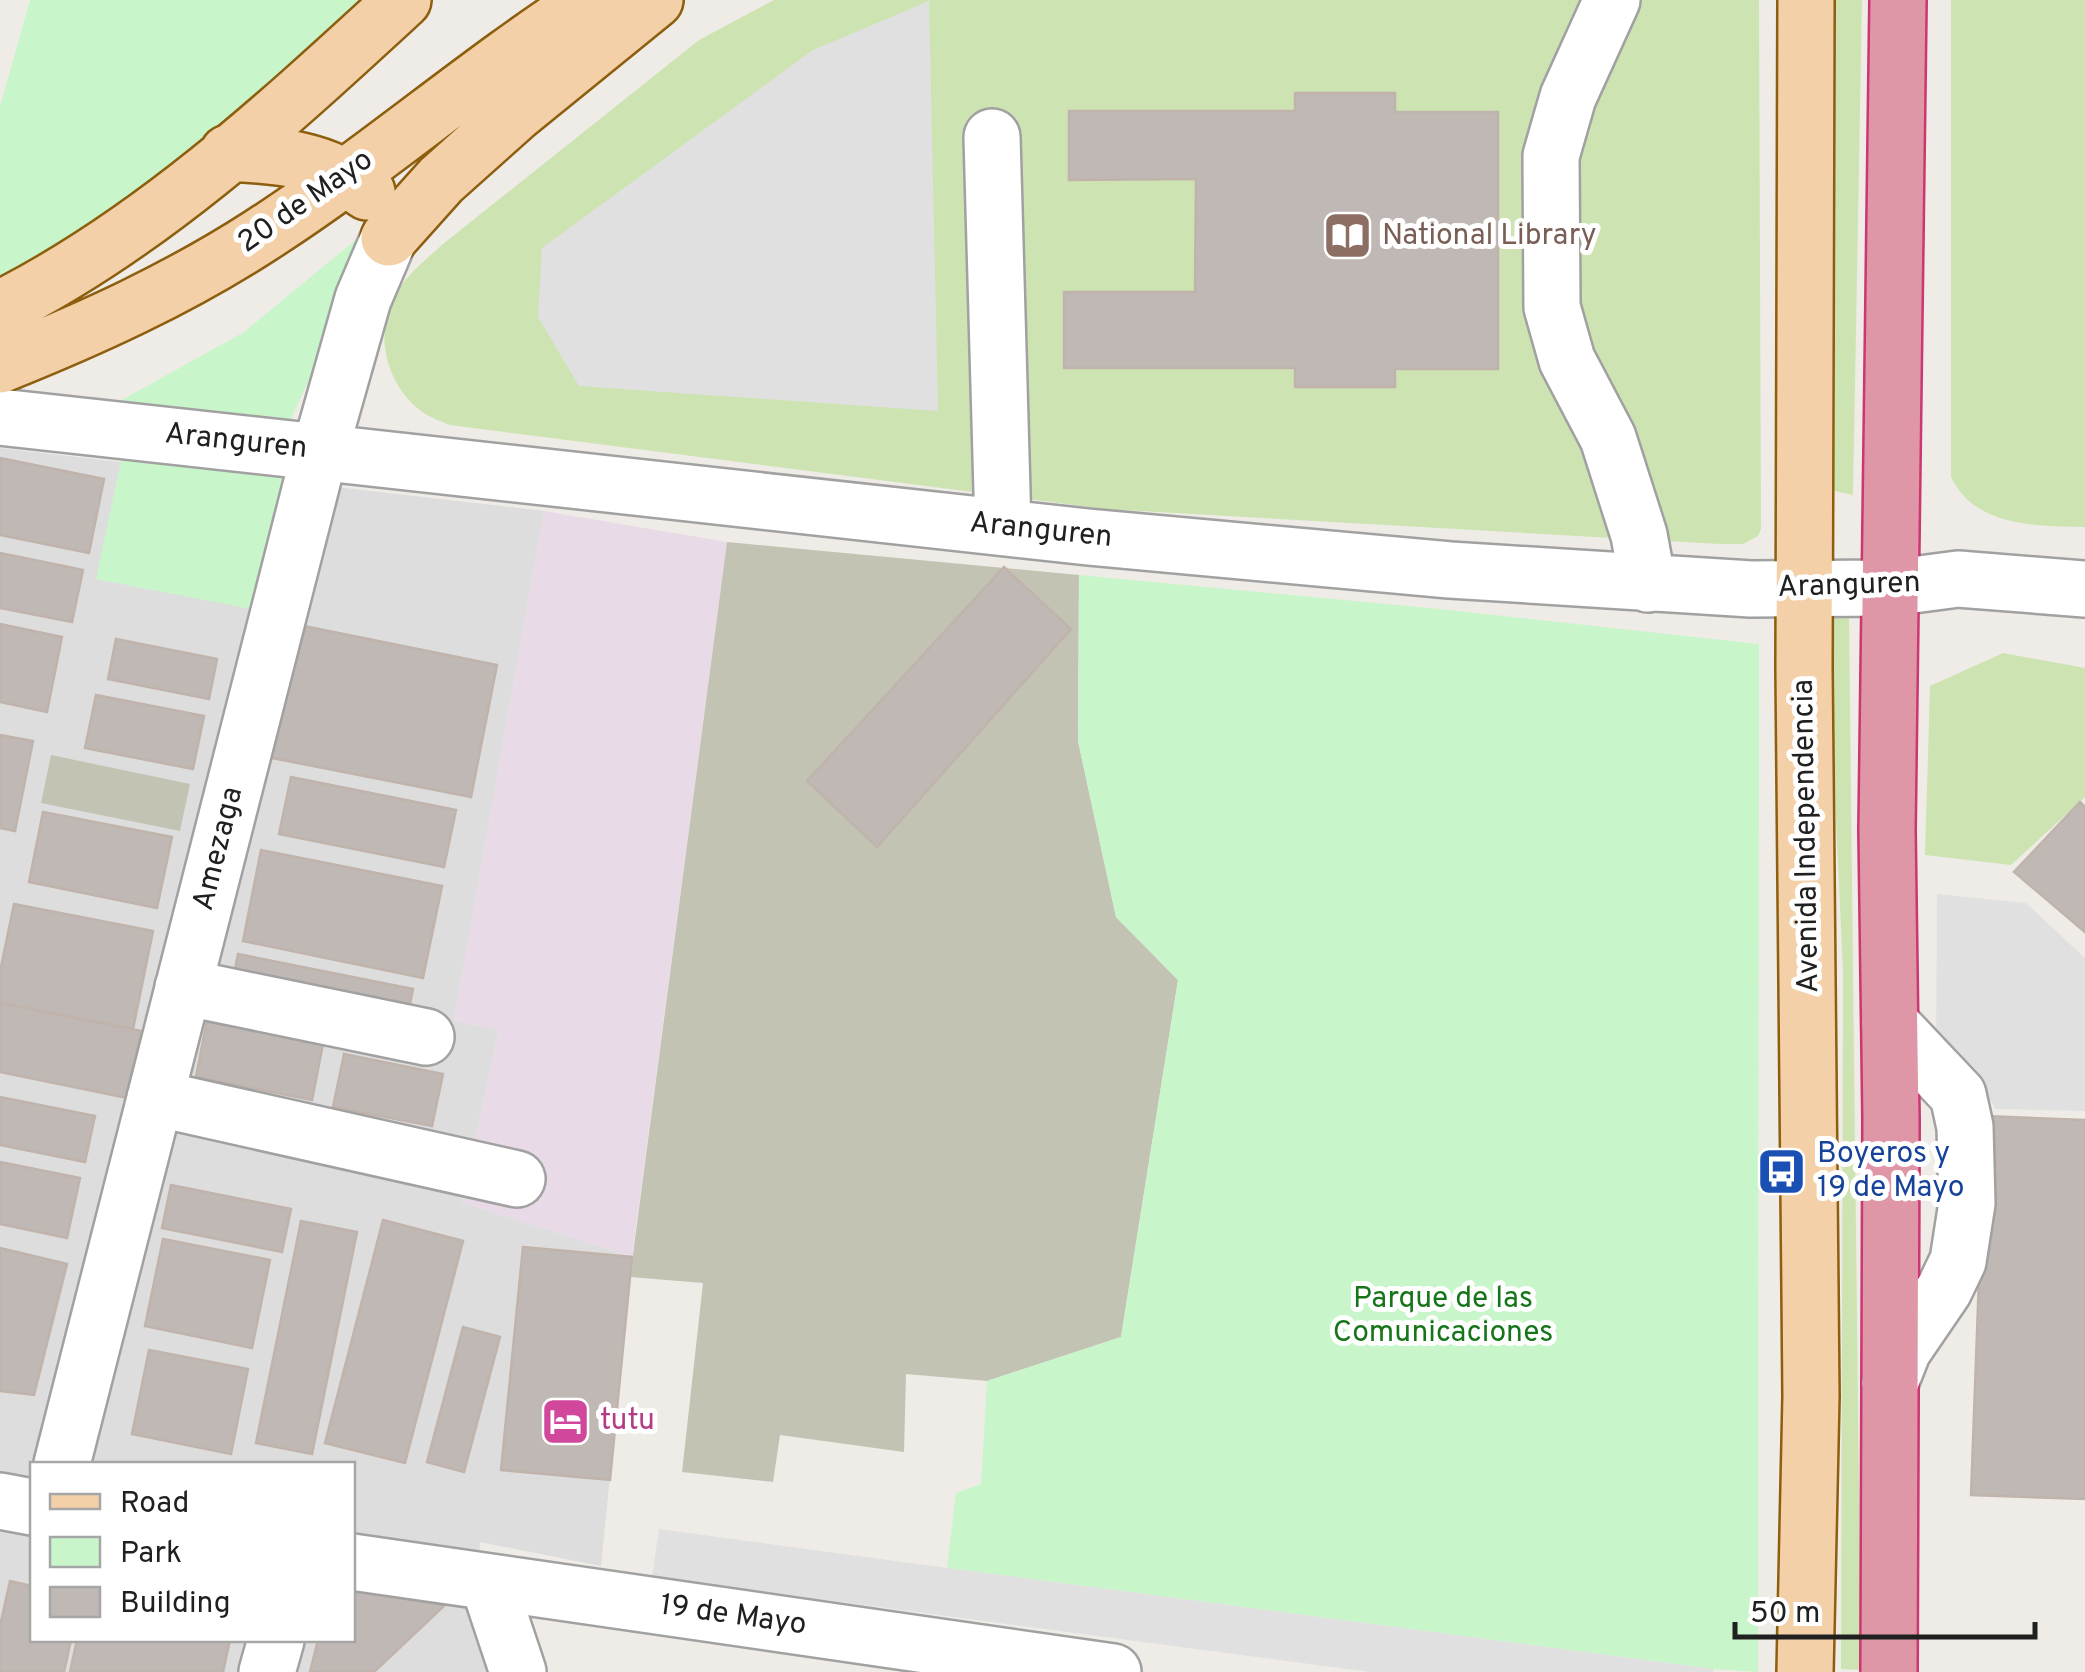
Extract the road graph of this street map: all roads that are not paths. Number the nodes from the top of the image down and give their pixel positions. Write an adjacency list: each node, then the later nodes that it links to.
1 (403, 0): 8 (main road)
2 (590, 0): 9 (main road, 20 de Mayo)
3 (655, 0): 10 (main road)
4 (1612, 0): 16 (street)
5 (1806, 0): 17 (main road, Avenida Independencia)
6 (1898, 0): 18 (highway)
7 (992, 137): 15 (street)
8 (228, 153): 9 (main road); 11 (main road)
9 (346, 176): 10 (main road); 12 (main road, 20 de Mayo)
10 (389, 238): 14 (street, Amezaga)
11 (0, 309)
12 (0, 365)
13 (0, 417): 14 (street, Aranguren)
14 (320, 451): 15 (street, Aranguren); 20 (street, Amezaga)
15 (1003, 527): 16 (street, Aranguren)
16 (1648, 584): 17 (street, Aranguren)
17 (1805, 588): 18 (street, Aranguren); 36 (main road, Avenida Independencia)
18 (1890, 588): 19 (street, Aranguren); 21 (highway)
19 (2085, 589)
20 (183, 986): 22 (street); 23 (street, Amezaga)
21 (1890, 1022): 25 (highway); 25 (street)
22 (426, 1037)
23 (155, 1098): 24 (street); 26 (street, Amezaga)
24 (517, 1179)
25 (1890, 1384): 37 (highway)
26 (63, 1462)
27 (0, 1501): 28 (street)
28 (30, 1507)
29 (355, 1562): 30 (street, 19 de Mayo)
30 (488, 1582): 32 (street, 19 de Mayo); 34 (street)
31 (275, 1642): 33 (street)
32 (949, 1659): 35 (street, 19 de Mayo)
33 (267, 1672)
34 (518, 1672)
35 (1113, 1672)
36 (1805, 1672)
37 (1889, 1672)

